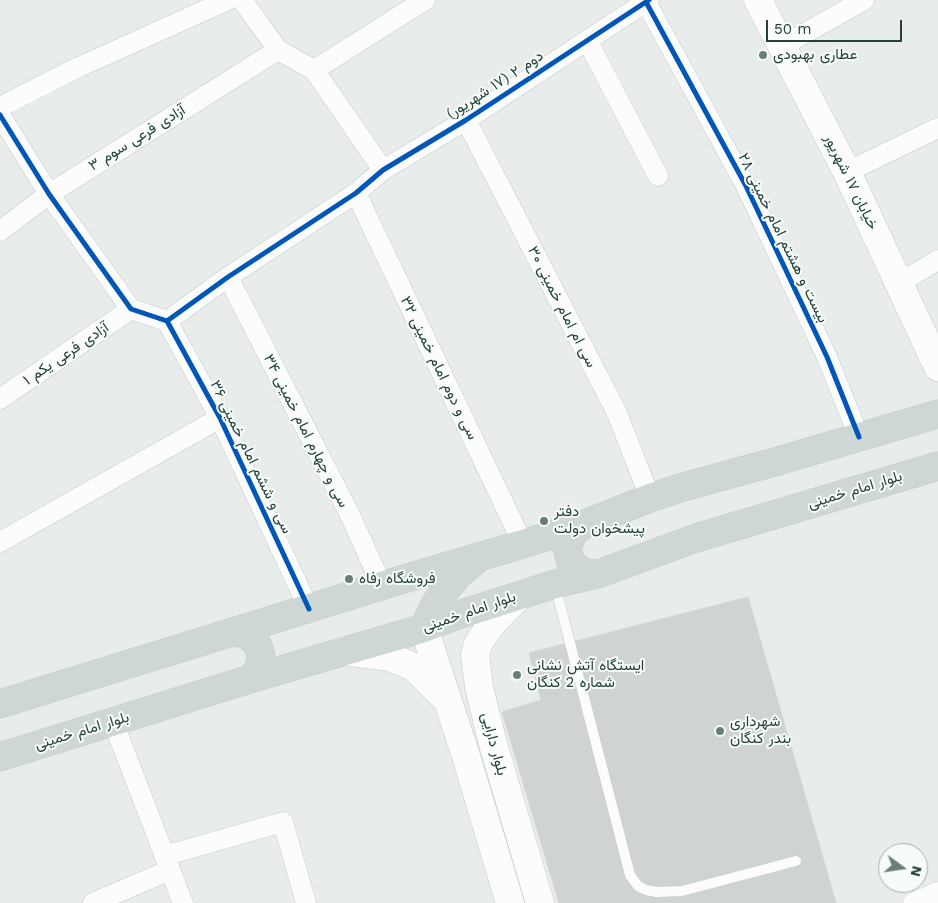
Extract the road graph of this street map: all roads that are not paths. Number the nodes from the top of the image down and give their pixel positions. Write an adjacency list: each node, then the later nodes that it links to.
1 (228, 0): 11 (street)
2 (242, 0): 9 (street)
3 (425, 0): 10 (street)
4 (758, 0): 8 (main road, خیابان ۱۷ شهریور)
5 (864, 0): 8 (street)
6 (647, 1): 7 (street, دوم ۲ (۱۷ شهریور)); 30 (street, بیست و هشتم امام خمینی ۲۸)
7 (587, 40): 13 (street, دوم ۲ (۱۷ شهریور)); 17 (street)
8 (782, 46): 16 (main road, خیابان ۱۷ شهریور)
9 (278, 50): 10 (street); 19 (street, آزادی فرعی سوم ۳)
10 (314, 70): 15 (street)
11 (0, 107)
12 (0, 115): 19 (street)
13 (466, 120): 15 (street, دوم ۲ (۱۷ شهریور)); 32 (street, سی ام امام خمینی ۳۰)
14 (938, 128): 16 (street)
15 (384, 170): 18 (street, دوم ۲ (۱۷ شهریور))
16 (847, 172): 23 (main road, خیابان ۱۷ شهریور)
17 (658, 176)
18 (356, 193): 22 (street, دوم ۲ (۱۷ شهریور)); 35 (street, سی و دوم امام خمینی ۳۲)
19 (49, 194): 20 (street, آزادی فرعی سوم ۳); 24 (street)
20 (0, 231)
21 (938, 260): 23 (street)
22 (228, 277): 25 (street, دوم ۲ (۱۷ شهریور)); 39 (street, سی و چهارم امام خمینی ۳۴)
23 (899, 283): 26 (main road, خیابان ۱۷ شهریور)
24 (131, 308): 25 (street); 27 (street, آزادی فرعی یکم ۱)
25 (168, 321): 29 (street, سی و ششم امام خمینی ۳۶)
26 (938, 366)
27 (0, 398)
28 (938, 414): 30 (main road)
29 (220, 418): 34 (street); 41 (street, سی و ششم امام خمینی ۳۶)
30 (859, 437): 32 (main road)
31 (938, 466): 37 (main road, بلوار امام خمینی)
32 (650, 498): 33 (main road)
33 (585, 524): 35 (main road); 37 (main road)
34 (0, 542)
35 (523, 544): 36 (main road)
36 (480, 557): 39 (main road); 42 (main road)
37 (598, 574): 38 (main road, بلوار امام خمینی)
38 (555, 584): 40 (main road, بلوار امام خمینی); 52 (lane)
39 (382, 586): 41 (main road)
40 (519, 596): 42 (main road, بلوار امام خمینی); 49 (main road, بلوار دارایی)
41 (309, 609): 43 (main road)
42 (424, 628): 44 (main road, بلوار امام خمینی); 46 (main road, بلوار دارایی)
43 (236, 632): 45 (main road); 47 (main road)
44 (343, 651): 45 (main road, بلوار امام خمینی); 46 (main road)
45 (250, 679): 48 (main road, بلوار امام خمینی)
46 (447, 699): 50 (main road, بلوار دارایی)
47 (1, 701)
48 (113, 722): 51 (main road, بلوار امام خمینی); 53 (street)
49 (493, 744): 50 (main road); 59 (main road, بلوار دارایی)
50 (465, 753): 58 (main road, بلوار دارایی)
51 (0, 757)
52 (796, 861)
53 (167, 863): 55 (street); 56 (street); 57 (street)
54 (938, 892): 60 (street)
55 (93, 903)
56 (183, 903)
57 (306, 903)
58 (510, 903)
59 (540, 903)
60 (913, 903)

